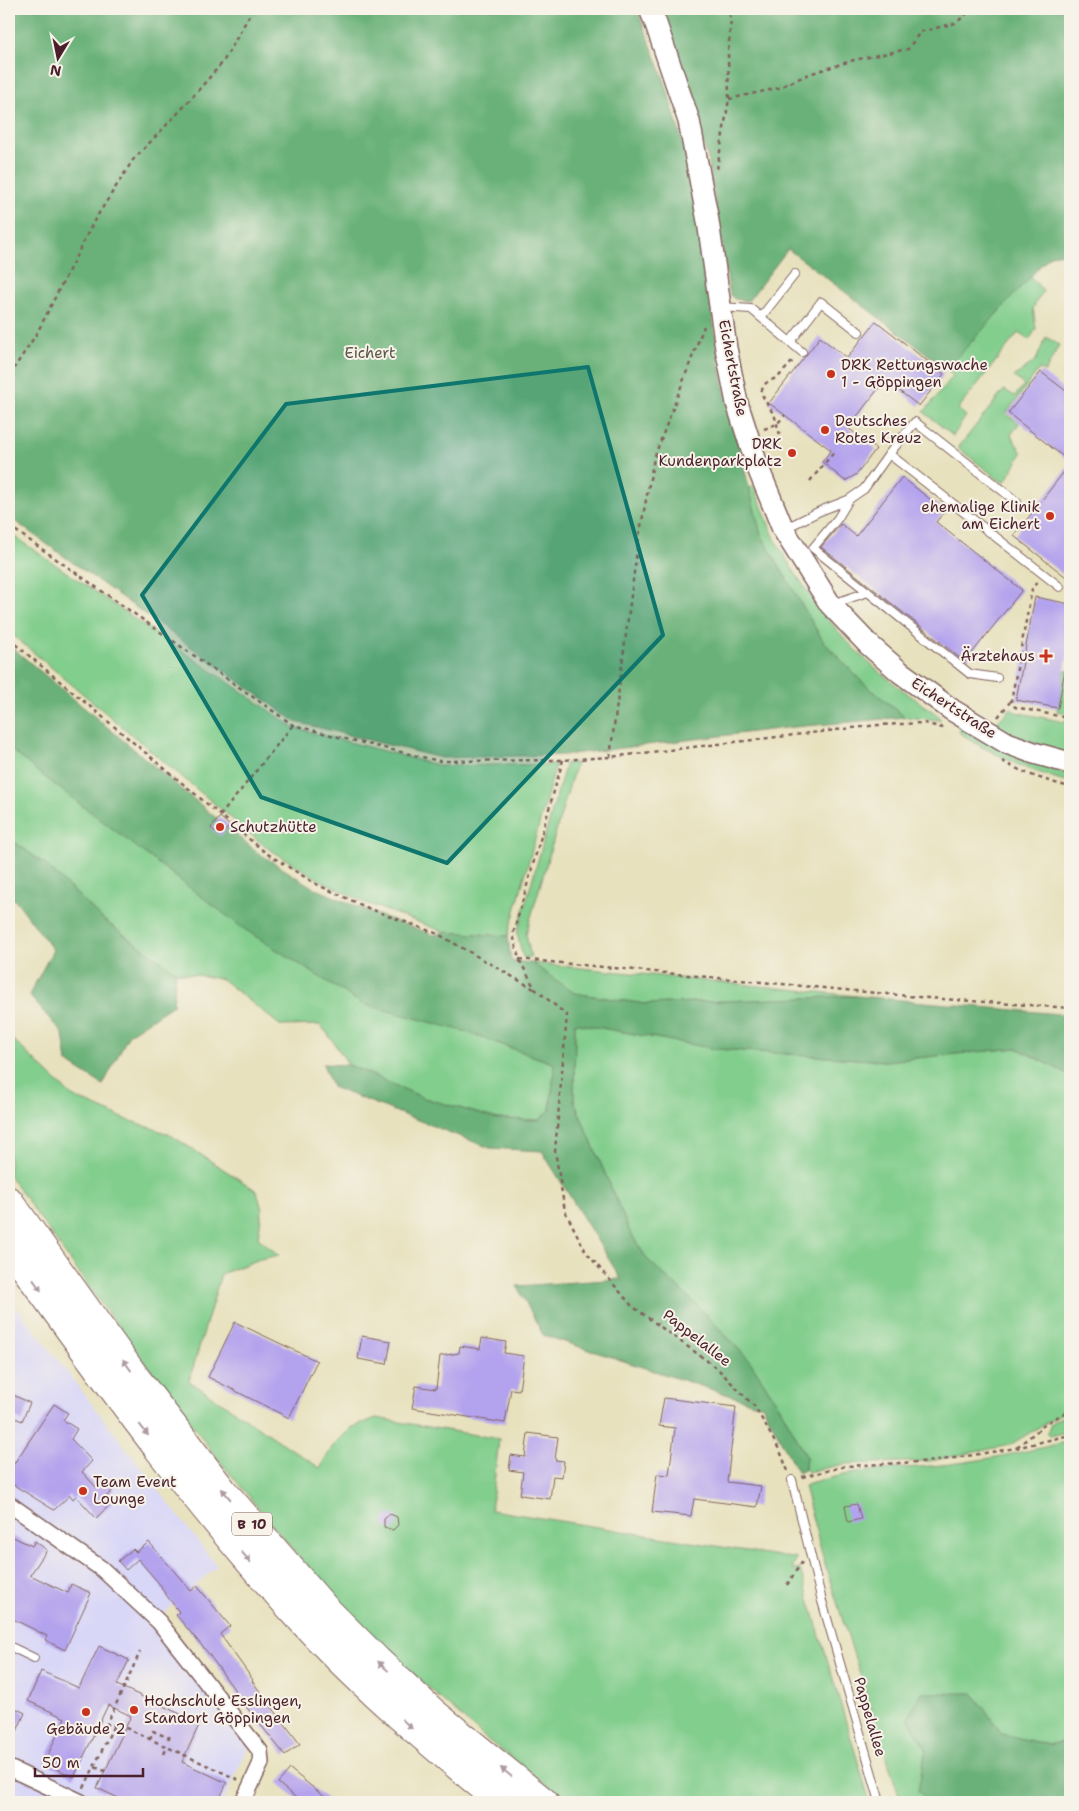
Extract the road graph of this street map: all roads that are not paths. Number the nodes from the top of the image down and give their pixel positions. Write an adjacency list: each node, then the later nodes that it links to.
1 (650, 9): 3 (street, Eichertstraße)
2 (795, 274): 4 (lane)
3 (721, 307): 4 (lane); 11 (street, Eichertstraße)
4 (761, 317): 6 (lane)
5 (859, 332): 6 (lane)
6 (791, 341): 7 (lane)
7 (802, 352)
8 (888, 454): 9 (lane); 10 (lane); 12 (lane)
9 (848, 500): 11 (lane); 13 (lane)
10 (1017, 502)
11 (783, 529): 14 (street, Eichertstraße)
12 (1060, 587)
13 (868, 592): 14 (lane); 15 (lane)
14 (830, 604): 16 (street, Eichertstraße)
15 (997, 678)
16 (1070, 763)
17 (9, 1201): 27 (highway, B 10, one-way to 17)
18 (9, 1246): 26 (highway, B 10, one-way to 26)
19 (792, 1480): 28 (lane, Pappelallee)
20 (9, 1504): 25 (street)
21 (9, 1646): 22 (lane)
22 (34, 1658)
23 (9, 1768): 24 (street)
24 (80, 1802)
25 (244, 1802)
26 (501, 1802)
27 (544, 1802)
28 (880, 1802)

